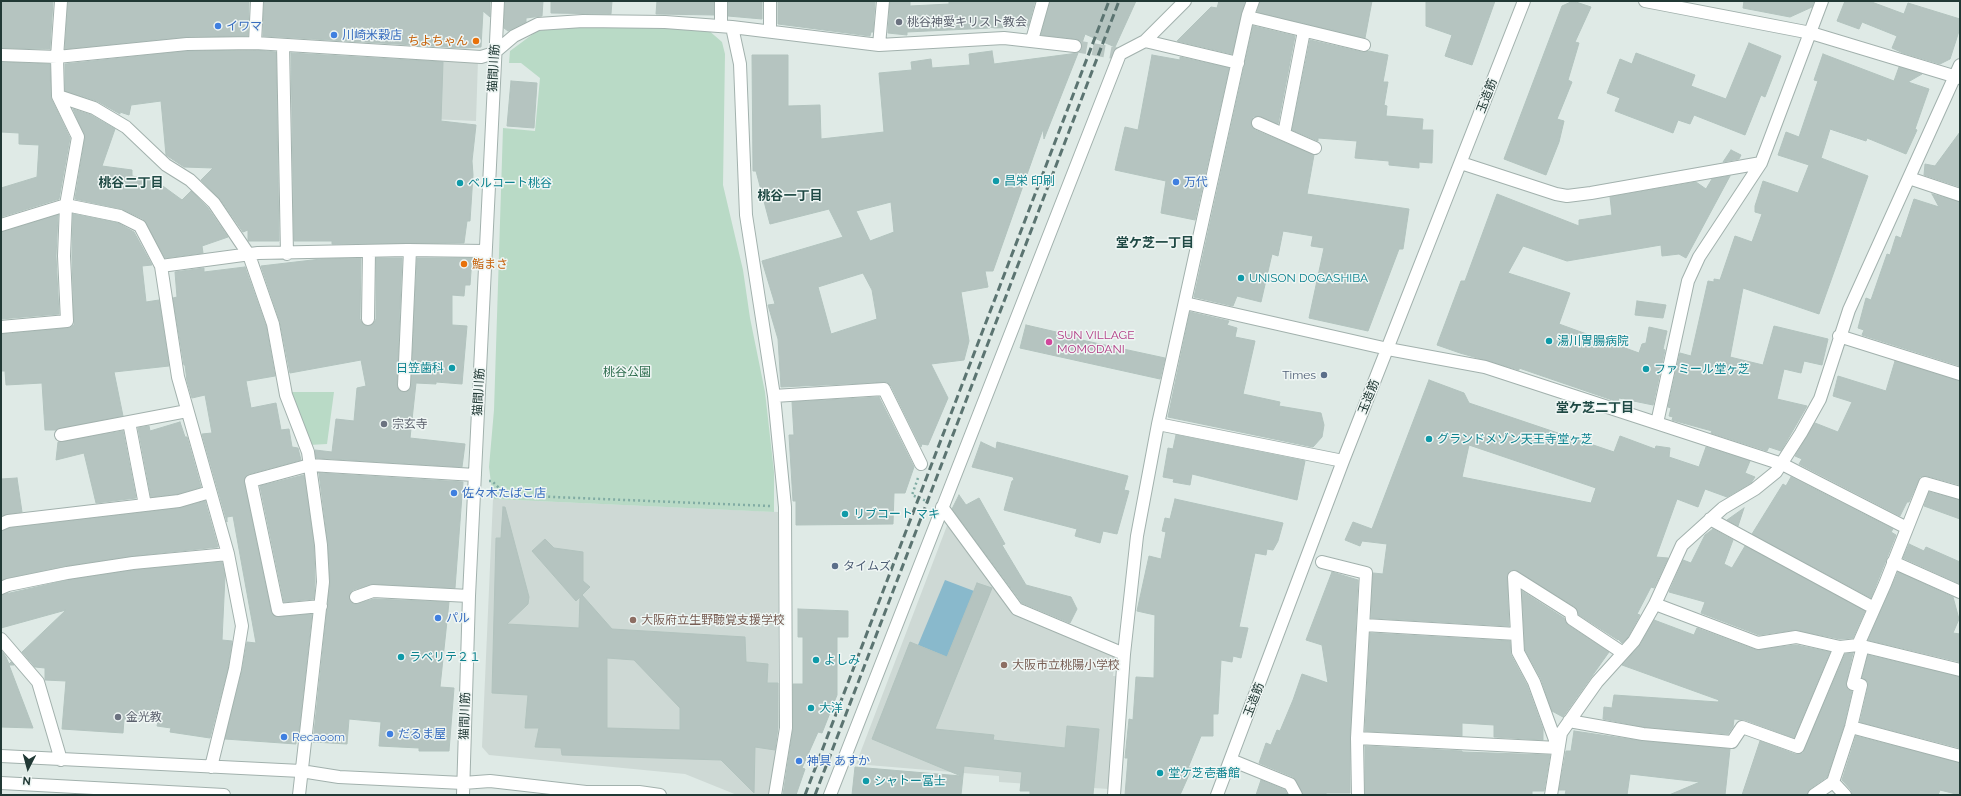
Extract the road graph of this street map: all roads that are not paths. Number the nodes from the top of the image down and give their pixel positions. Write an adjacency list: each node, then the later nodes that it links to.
1 (61, 1): 27 (street)
2 (257, 1): 20 (street)
3 (498, 1): 25 (street, 猫間川筋)
4 (721, 1): 14 (street)
5 (770, 1): 15 (street)
6 (883, 1): 22 (street)
7 (1043, 1): 18 (street)
8 (1185, 1): 19 (street)
9 (1253, 1): 13 (street)
10 (1524, 1): 35 (street, 玉造筋)
11 (1645, 1): 17 (street)
12 (1822, 1): 17 (street)
13 (1248, 17): 16 (street); 28 (street)
14 (726, 26): 15 (street); 25 (street); 54 (street)
15 (770, 30): 22 (street)
16 (1304, 31): 23 (street); 33 (street)
17 (1811, 33): 30 (street); 36 (street)
18 (1032, 40): 22 (street); 24 (street)
19 (1145, 41): 28 (street); 68 (street)
20 (255, 42): 21 (street); 27 (street)
21 (283, 44): 25 (street); 44 (street)
22 (879, 45)
23 (1364, 45)
24 (1075, 46)
25 (494, 53): 43 (street, 猫間川筋)
26 (1, 55): 27 (street)
27 (57, 57): 31 (street)
28 (1238, 63): 47 (street)
29 (1960, 65): 30 (street)
30 (1957, 77): 37 (street)
31 (58, 96): 39 (street); 45 (street)
32 (1258, 123): 33 (street)
33 (1284, 134): 34 (street)
34 (1315, 148)
35 (1461, 163): 36 (street); 51 (street, 玉造筋)
36 (1760, 163): 57 (street)
37 (1909, 178): 38 (street); 50 (street)
38 (1960, 195)
39 (66, 204): 40 (street); 46 (street); 49 (street)
40 (1, 225)
41 (410, 250): 42 (street); 43 (street); 53 (street)
42 (369, 251): 44 (street); 48 (street)
43 (485, 251): 64 (street, 猫間川筋)
44 (287, 254): 45 (street)
45 (249, 255): 46 (street); 63 (street)
46 (161, 266): 55 (street)
47 (1185, 303): 51 (street); 58 (street)
48 (368, 319)
49 (1, 327)
50 (1839, 336): 52 (street); 62 (street)
51 (1388, 349): 57 (street); 60 (street, 玉造筋)
52 (1960, 374)
53 (404, 385)
54 (774, 396): 61 (street); 108 (street)
55 (187, 411): 56 (street); 65 (street)
56 (129, 422): 59 (street); 67 (street)
57 (1657, 423): 62 (street)
58 (1158, 424): 60 (street); 88 (street)
59 (62, 435)
60 (1344, 461): 97 (street, 玉造筋)
61 (921, 464)
62 (1782, 464): 69 (street); 71 (street)
63 (310, 465): 64 (street); 80 (street); 80 (street)
64 (474, 477): 77 (street, 猫間川筋)
65 (210, 492): 67 (street); 72 (street)
66 (1960, 493): 71 (street)
67 (145, 505): 70 (street)
68 (942, 507): 88 (street); 109 (street)
69 (1710, 519): 79 (street); 81 (street)
70 (1, 524)
71 (1907, 528): 74 (street)
72 (228, 554): 75 (street); 98 (street)
73 (1322, 562): 82 (street)
74 (1893, 562): 76 (street); 81 (street)
75 (1, 588)
76 (1960, 592)
77 (469, 596): 78 (street); 102 (street, 猫間川筋)
78 (356, 597)
79 (1655, 604): 86 (street); 87 (street)
80 (321, 606): 99 (street)
81 (1874, 608): 85 (street)
82 (1364, 625): 83 (street); 92 (street)
83 (1517, 634): 87 (street); 93 (street)
84 (1, 639): 96 (street)
85 (1860, 645): 86 (street); 89 (street); 91 (street)
86 (1840, 647): 90 (street)
87 (1623, 653): 90 (street)
88 (1124, 654): 110 (street)
89 (1960, 670)
90 (1569, 721): 93 (street)
91 (1851, 727): 95 (street); 100 (street)
92 (1357, 738): 93 (street); 113 (street)
93 (1558, 748): 114 (street)
94 (1, 756): 96 (street)
95 (1960, 756)
96 (61, 760): 98 (street)
97 (1231, 760): 111 (street, 玉造筋); 112 (street)
98 (211, 767): 99 (street)
99 (301, 771): 102 (street); 105 (street)
100 (1833, 782): 115 (street); 116 (street)
101 (1, 784): 104 (street)
102 (463, 789): 103 (street)
103 (591, 793): 106 (street); 107 (street)
104 (224, 795)
105 (299, 795)
106 (603, 795)
107 (660, 795)
108 (775, 795)
109 (830, 795)
110 (1114, 795)
111 (1217, 795)
112 (1296, 795)
113 (1358, 795)
114 (1551, 795)
115 (1814, 795)
116 (1845, 795)

